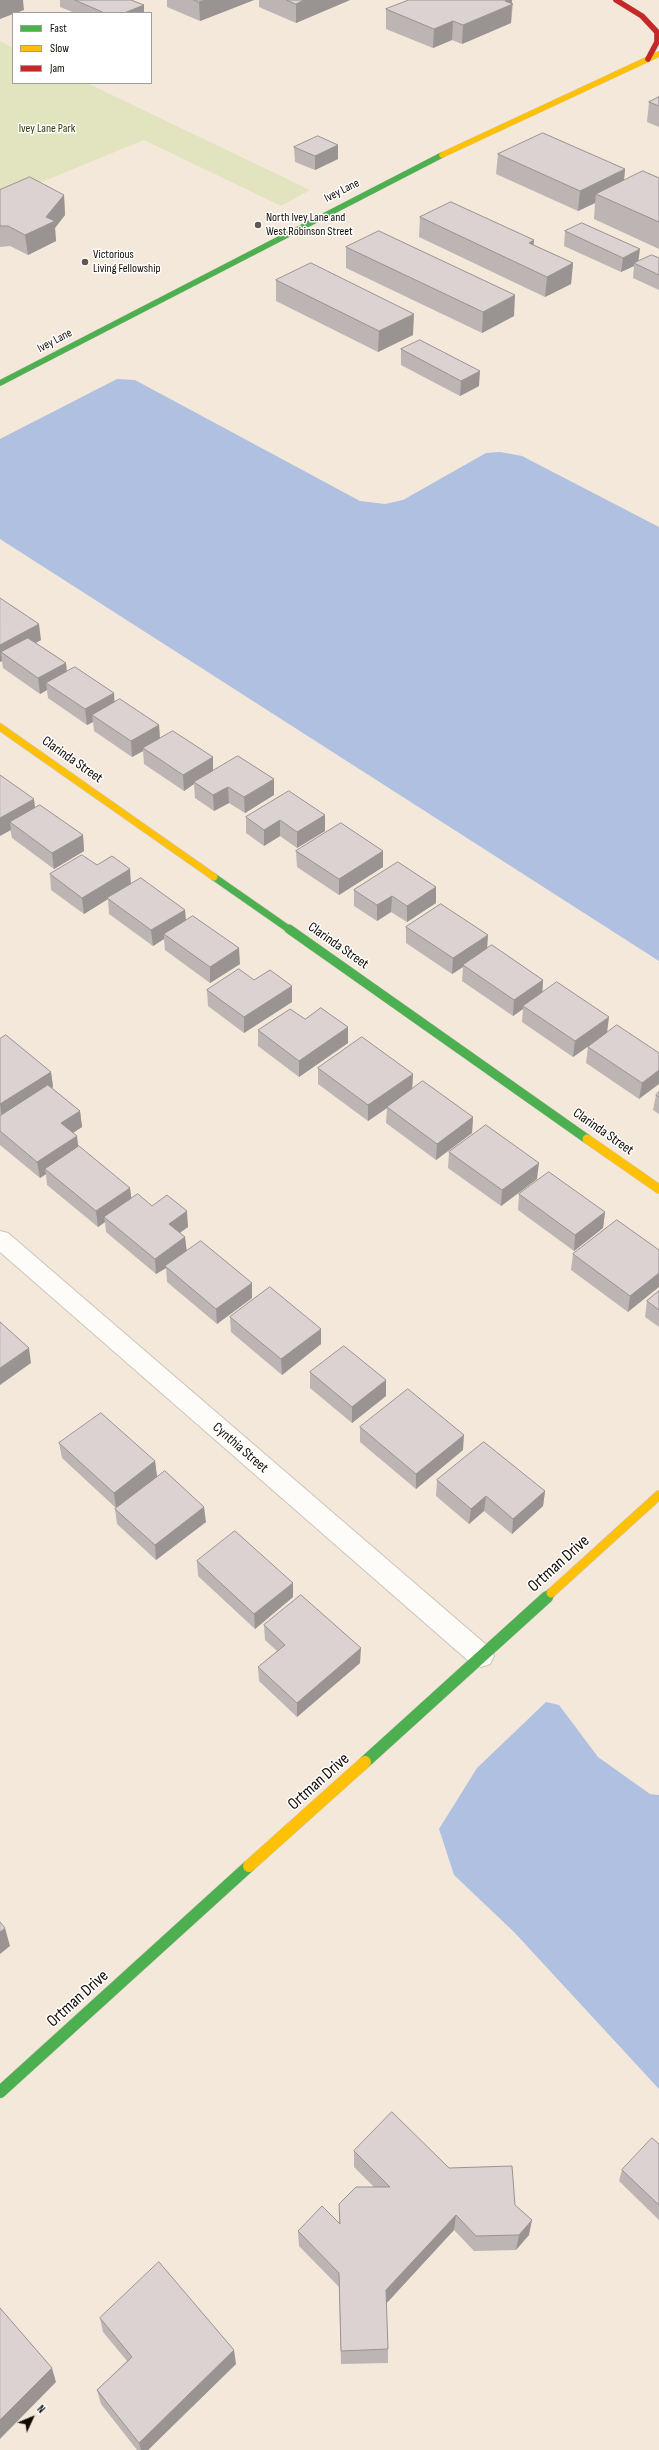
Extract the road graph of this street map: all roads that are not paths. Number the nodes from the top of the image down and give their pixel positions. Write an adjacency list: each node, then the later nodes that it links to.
1 (615, 0): 2 (street); 4 (street)
2 (645, 5)
3 (659, 54): 4 (street, Ivey Lane)
4 (648, 60): 5 (street, Ivey Lane)
5 (0, 383)
6 (0, 726): 7 (street, Clarinda Street)
7 (659, 1189)
8 (0, 1239): 10 (street, Cynthia Street)
9 (659, 1495): 10 (street, Ortman Drive)
10 (481, 1656): 11 (street, Ortman Drive)
11 (0, 2092)

